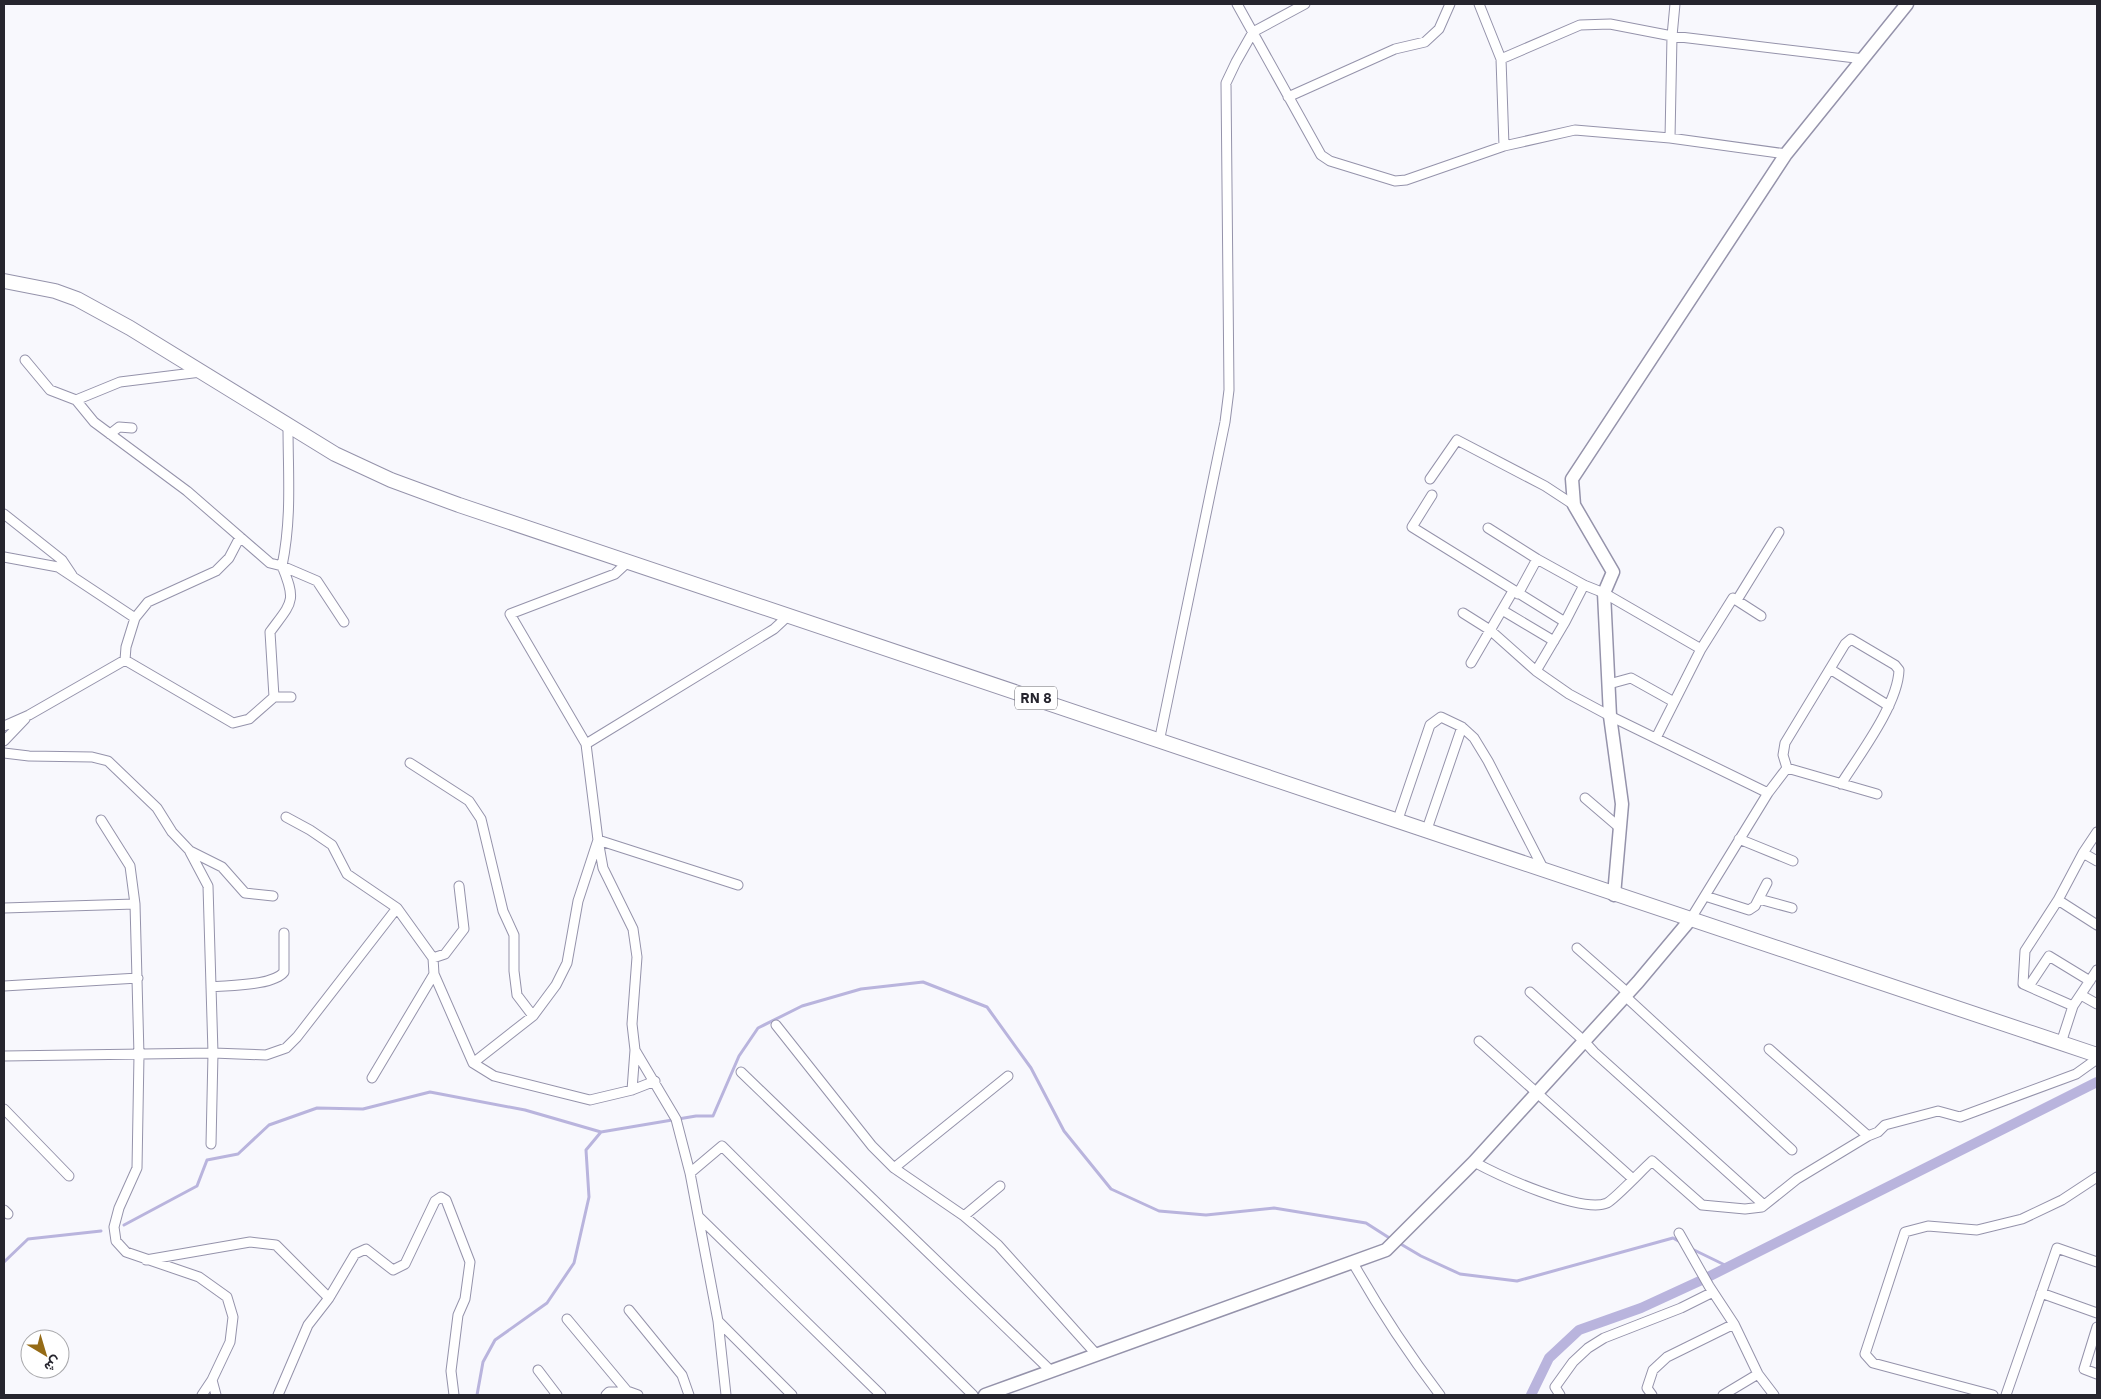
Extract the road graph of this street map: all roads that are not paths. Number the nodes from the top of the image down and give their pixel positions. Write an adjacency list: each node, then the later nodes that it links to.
1 (1238, 4): 7 (street)
2 (1305, 4): 7 (street)
3 (1450, 4): 11 (street)
4 (1479, 4): 9 (street)
5 (1675, 4): 8 (street)
6 (1907, 4): 10 (main road)
7 (1253, 32): 11 (street); 63 (street)
8 (1672, 36): 9 (street); 10 (street); 12 (street)
9 (1501, 59): 13 (street)
10 (1864, 60): 14 (main road)
11 (1288, 97): 13 (street)
12 (1670, 138): 13 (street); 14 (street)
13 (1504, 146)
14 (1786, 154): 24 (main road)
15 (4, 281): 17 (main road, RN 8)
16 (25, 360): 18 (street)
17 (201, 372): 18 (street); 19 (main road, RN 8)
18 (76, 400): 21 (street)
19 (288, 426): 31 (main road, RN 8); 32 (street)
20 (132, 428): 21 (street)
21 (110, 434): 28 (street)
22 (1430, 479): 24 (street)
23 (1432, 495): 35 (street)
24 (1574, 505): 36 (main road)
25 (4, 514): 33 (street)
26 (1488, 528): 30 (street)
27 (1779, 532): 37 (street)
28 (240, 537): 32 (street); 42 (street)
29 (4, 557): 33 (street)
30 (1537, 559): 34 (street); 35 (street)
31 (629, 561): 40 (main road, RN 8); 64 (street)
32 (282, 566): 43 (street); 53 (street)
33 (73, 578): 42 (street)
34 (1584, 585): 36 (street); 44 (street)
35 (1516, 592): 38 (street); 44 (street)
36 (1604, 593): 47 (street); 52 (main road)
37 (1737, 600): 41 (street); 47 (street)
38 (1502, 610): 45 (street); 46 (street)
39 (1463, 613): 45 (street)
40 (789, 615): 63 (main road, RN 8); 64 (street)
41 (1761, 616)
42 (135, 618): 48 (street)
43 (344, 622)
44 (1565, 622): 46 (street)
45 (1490, 630): 49 (street); 51 (street)
46 (1554, 641): 51 (street)
47 (1701, 648): 55 (street)
48 (125, 660): 53 (street); 57 (street)
49 (1471, 663)
50 (1830, 669): 56 (street); 56 (street); 67 (street)
51 (1536, 671): 58 (street)
52 (1608, 684): 55 (street); 58 (main road)
53 (274, 697): 54 (street)
54 (291, 697)
55 (1674, 702): 61 (street)
56 (1889, 706): 68 (street)
57 (28, 715): 59 (street); 62 (street)
58 (1610, 716): 61 (street); 75 (main road)
59 (4, 726)
60 (1462, 727): 74 (street); 76 (street); 84 (street)
61 (1656, 738): 69 (street)
62 (4, 741)
63 (1159, 742): 74 (main road, RN 8)
64 (586, 744): 79 (street)
65 (4, 753): 80 (street)
66 (410, 762): 114 (street)
67 (1787, 768): 68 (street); 69 (street)
68 (1841, 784): 70 (street)
69 (1768, 793): 78 (street)
70 (1877, 794)
71 (1585, 798): 75 (street)
72 (286, 817): 95 (street)
73 (101, 820): 93 (street)
74 (1397, 822): 76 (main road, RN 8)
75 (1620, 828): 88 (main road)
76 (1426, 832): 84 (main road, RN 8)
77 (2097, 832): 81 (street)
78 (1739, 839): 82 (street); 90 (street)
79 (598, 840): 86 (street); 114 (street); 120 (street)
80 (190, 851): 89 (street); 108 (street)
81 (2083, 853): 83 (street); 92 (street)
82 (1793, 861)
83 (2097, 862)
84 (1545, 872): 88 (main road, RN 8)
85 (1767, 882): 91 (street)
86 (738, 885)
87 (460, 886): 101 (street)
88 (1614, 895): 97 (main road, RN 8)
89 (273, 896)
90 (1705, 896): 91 (street); 97 (street)
91 (1759, 899): 96 (street)
92 (2058, 900): 98 (street); 107 (street)
93 (135, 904): 94 (street); 104 (street)
94 (4, 908)
95 (397, 908): 101 (street); 121 (street)
96 (1792, 908)
97 (1690, 920): 110 (main road); 118 (main road, RN 8)
98 (2097, 925)
99 (284, 933): 108 (street)
100 (1576, 948): 110 (street)
101 (433, 958): 103 (street)
102 (2097, 970): 105 (street)
103 (434, 974): 126 (street); 129 (street)
104 (138, 978): 106 (street); 122 (street)
105 (2090, 981): 107 (street); 111 (street)
106 (4, 986)
107 (2029, 986): 113 (street)
108 (211, 987): 121 (street)
109 (1530, 992): 117 (street)
110 (1626, 994): 117 (main road); 136 (street)
111 (2081, 995): 112 (street); 113 (street)
112 (2097, 1004)
113 (2074, 1006): 118 (street)
114 (533, 1016): 126 (street)
115 (776, 1025): 138 (street)
116 (1479, 1040): 132 (street)
117 (1584, 1041): 132 (main road); 144 (street)
118 (2061, 1043): 124 (main road, RN 8)
119 (1769, 1049): 134 (street)
120 (634, 1050): 130 (street); 131 (street)
121 (213, 1052): 122 (street); 135 (street)
122 (139, 1055): 123 (street); 148 (street)
123 (4, 1056)
124 (2097, 1056)
125 (2097, 1059): 134 (street)
126 (473, 1063): 131 (street)
127 (741, 1072): 162 (street)
128 (1008, 1076): 138 (street)
129 (372, 1078)
130 (655, 1081): 131 (street); 139 (street)
131 (632, 1090)
132 (1537, 1093): 137 (main road); 142 (street)
133 (4, 1109): 140 (street)
134 (1868, 1136): 144 (street)
135 (211, 1144)
136 (1792, 1150)
137 (1474, 1162): 142 (street); 150 (main road)
138 (894, 1168): 145 (street)
139 (690, 1173): 146 (street); 178 (street)
140 (69, 1176)
141 (2097, 1177): 185 (street)
142 (1633, 1179): 144 (street)
143 (1000, 1186): 145 (street)
144 (1764, 1205)
145 (964, 1216): 160 (street)
146 (698, 1217): 157 (street); 177 (street)
147 (1679, 1233): 151 (street)
148 (145, 1260): 153 (street); 165 (street)
149 (2097, 1262): 152 (street)
150 (1353, 1263): 160 (main road); 180 (street)
151 (1711, 1289): 158 (street); 181 (street)
152 (2041, 1293): 155 (street); 186 (street)
153 (329, 1298): 169 (street); 170 (street)
154 (629, 1310): 174 (street)
155 (2097, 1313)
156 (567, 1319): 166 (street)
157 (718, 1321): 175 (street); 176 (street)
158 (1734, 1324): 163 (street); 182 (street)
159 (2097, 1327): 164 (street)
160 (1097, 1355): 162 (main road)
161 (538, 1370): 171 (street)
162 (1051, 1372): 179 (main road)
163 (1758, 1374): 183 (street); 184 (street)
164 (2097, 1374)
165 (212, 1380): 167 (street); 168 (street)
166 (627, 1391): 172 (street); 173 (street)
167 (202, 1395)
168 (216, 1395)
169 (278, 1395)
170 (454, 1395)
171 (557, 1395)
172 (606, 1395)
173 (638, 1395)
174 (689, 1395)
175 (726, 1395)
176 (792, 1395)
177 (881, 1395)
178 (973, 1395)
179 (985, 1395)
180 (1440, 1395)
181 (1560, 1395)
182 (1652, 1395)
183 (1723, 1395)
184 (1774, 1395)
185 (1992, 1395)
186 (2006, 1395)

